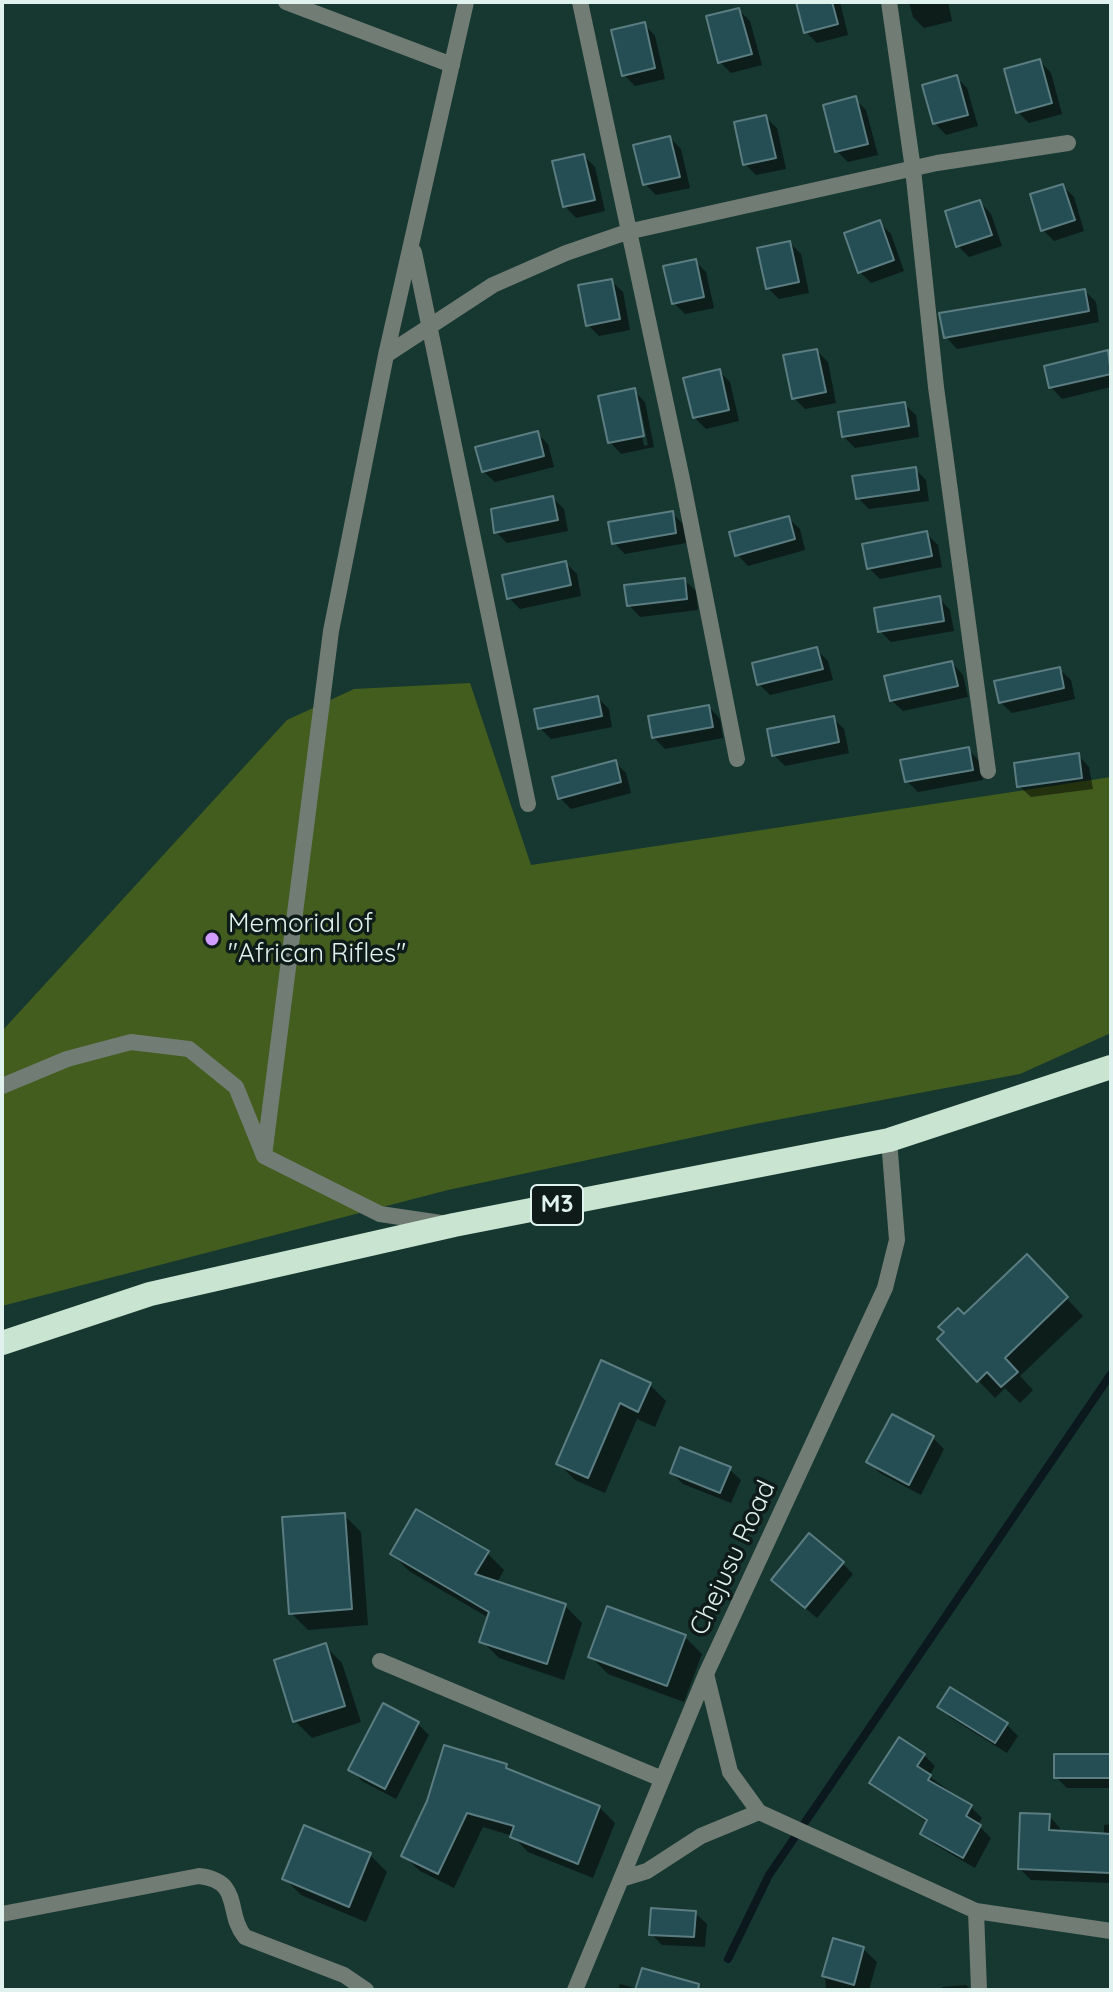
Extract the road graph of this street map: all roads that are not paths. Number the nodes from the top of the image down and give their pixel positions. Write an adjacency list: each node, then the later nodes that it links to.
1 (286, 2): 5 (street)
2 (466, 2): 5 (street)
3 (580, 2): 8 (street)
4 (889, 2): 7 (street)
5 (452, 65): 9 (street)
6 (1068, 143): 7 (street)
7 (913, 169): 8 (street); 13 (street)
8 (627, 232): 10 (street); 12 (street)
9 (413, 246): 10 (street); 11 (street)
10 (429, 324): 11 (street); 14 (street)
11 (386, 355): 18 (street)
12 (737, 759)
13 (988, 771)
14 (528, 804)
15 (1111, 1067): 17 (highway, M3)
16 (2, 1086): 18 (street)
17 (889, 1140): 19 (highway, M3); 22 (street, Chejusu Road)
18 (264, 1156): 19 (street)
19 (454, 1225): 20 (highway, M3)
20 (2, 1343)
21 (380, 1661): 23 (street)
22 (706, 1674): 23 (street, Chejusu Road); 24 (street)
23 (662, 1779): 25 (street, Chejusu Road)
24 (759, 1812): 25 (street); 26 (street)
25 (621, 1879): 30 (street, Chejusu Road)
26 (976, 1911): 28 (street); 31 (street)
27 (2, 1914): 29 (street)
28 (1111, 1931)
29 (366, 1990)
30 (575, 1990)
31 (979, 1990)

